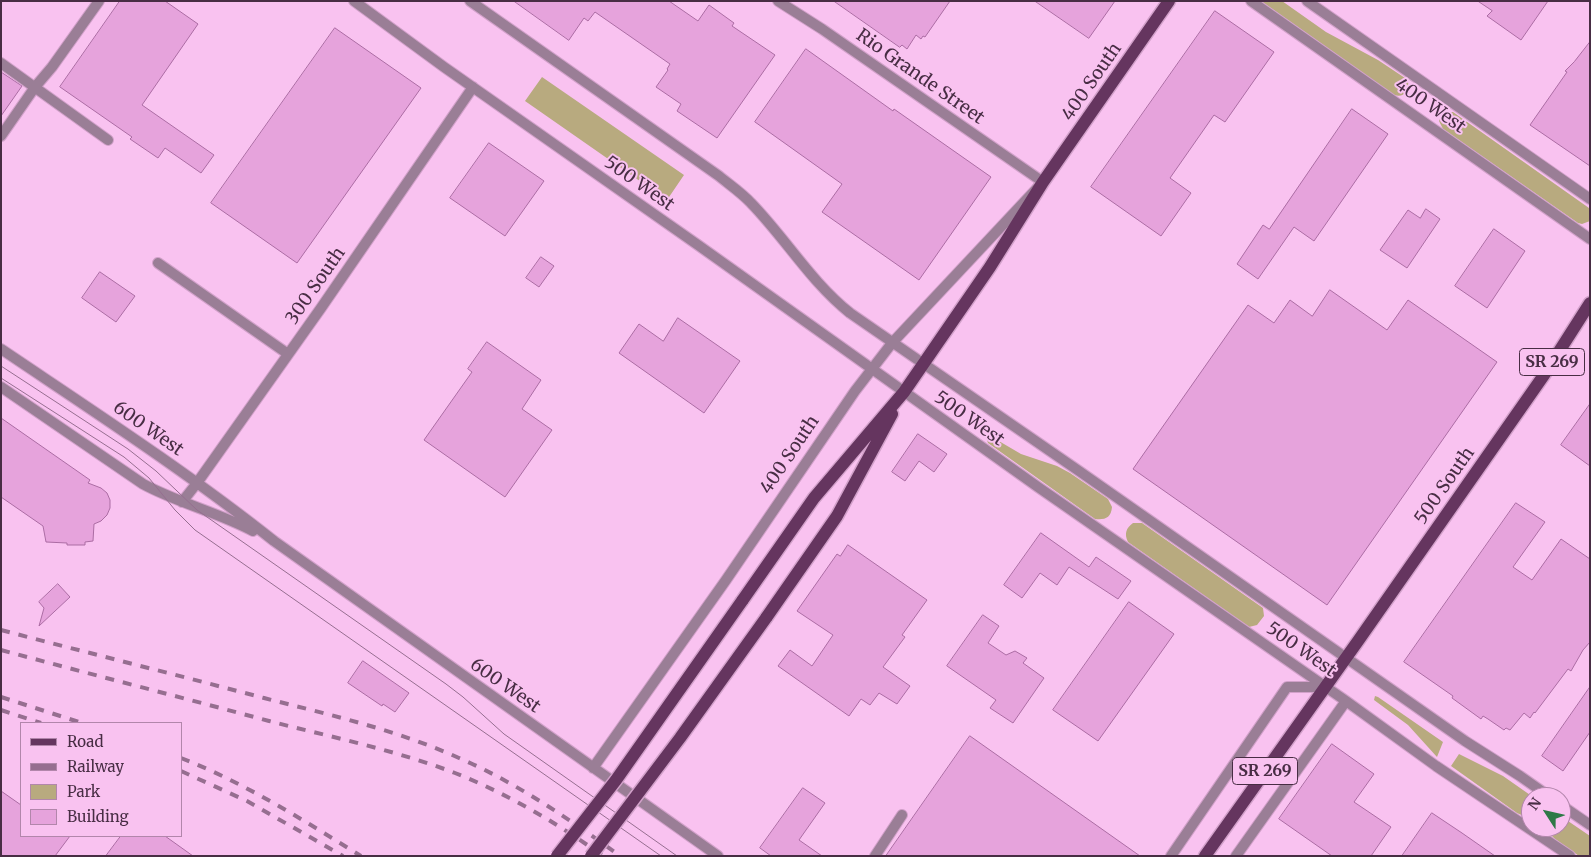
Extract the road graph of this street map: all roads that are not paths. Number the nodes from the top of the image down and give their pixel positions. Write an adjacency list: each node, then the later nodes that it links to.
1 (99, 1): 9 (street)
2 (354, 1): 10 (street, 500 West)
3 (470, 1): 18 (street, 500 West)
4 (778, 1): 13 (street, Rio Grande Street)
5 (1169, 1): 13 (main road, 400 South)
6 (1251, 1): 15 (street, 400 West)
7 (1307, 1): 14 (street, 400 West)
8 (1, 63): 9 (street)
9 (35, 86): 11 (street); 12 (street)
10 (473, 87): 20 (street, 300 South); 22 (street, 500 West)
11 (1, 136)
12 (108, 140)
13 (1043, 182): 18 (street, 400 South); 21 (main road, 400 South)
14 (1590, 199)
15 (1590, 238)
16 (158, 263): 20 (street)
17 (1590, 303): 28 (main road, 500 South / SR 269)
18 (892, 343): 21 (street, 500 West); 22 (street, 400 South)
19 (1, 349): 25 (street, 600 West)
20 (288, 354): 25 (street, 300 South)
21 (923, 365): 24 (main road, 400 South); 28 (street, 500 West)
22 (872, 370): 24 (street, 500 West); 31 (street, 400 South)
23 (1, 387): 26 (street, 600 West)
24 (904, 392): 29 (street, 500 West); 36 (main road, 400 South, bridge); 37 (main road, 400 South, bridge)
25 (197, 483): 26 (street, 300 South); 27 (street, 600 West)
26 (182, 502): 27 (street, 600 West)
27 (274, 542): 31 (street, 600 West)
28 (1346, 657): 29 (main road, 500 South / SR 269); 32 (street, 500 West)
29 (1325, 687): 30 (street, 500 West); 40 (street); 41 (main road, 500 South / SR 269)
30 (1346, 701): 42 (street); 43 (street, 500 West)
31 (593, 768): 38 (street, 600 West)
32 (1536, 787)
33 (1571, 812): 35 (street)
34 (902, 815): 39 (street)
35 (1590, 825)
36 (558, 856)
37 (591, 856)
38 (718, 856)
39 (875, 856)
40 (1171, 856)
41 (1205, 856)
42 (1236, 856)
43 (1570, 856)

